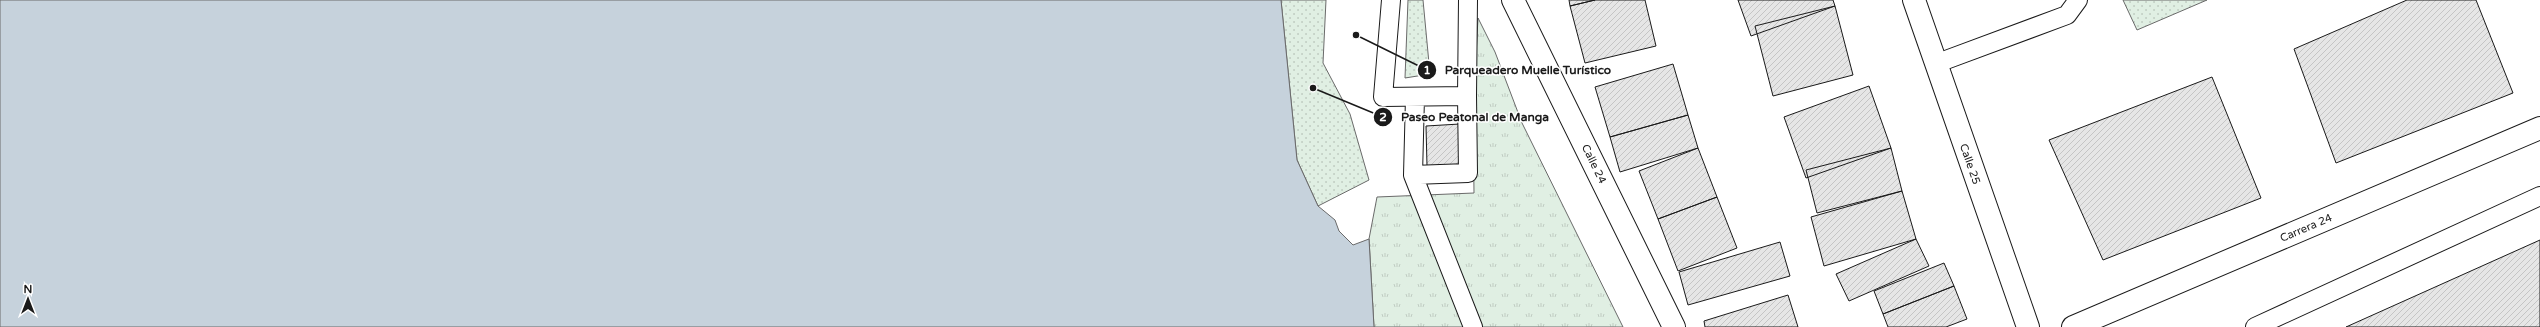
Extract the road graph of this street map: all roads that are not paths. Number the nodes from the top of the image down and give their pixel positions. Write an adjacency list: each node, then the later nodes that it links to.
1 (1391, 0): 8 (lane)
2 (1468, 0): 7 (lane)
3 (1514, 0): 13 (main road, Calle 24)
4 (1914, 0): 6 (main road, Calle 25)
5 (2078, 0): 6 (lane)
6 (1935, 64): 14 (main road, Calle 25)
7 (1467, 96): 8 (lane); 10 (lane)
8 (1415, 97): 10 (lane)
9 (2540, 128): 15 (main road, Carrera 24)
10 (1413, 175): 12 (lane)
11 (2540, 196): 16 (lane)
12 (1473, 327)
13 (1674, 327)
14 (2028, 327)
15 (2073, 327)
16 (2255, 327)

